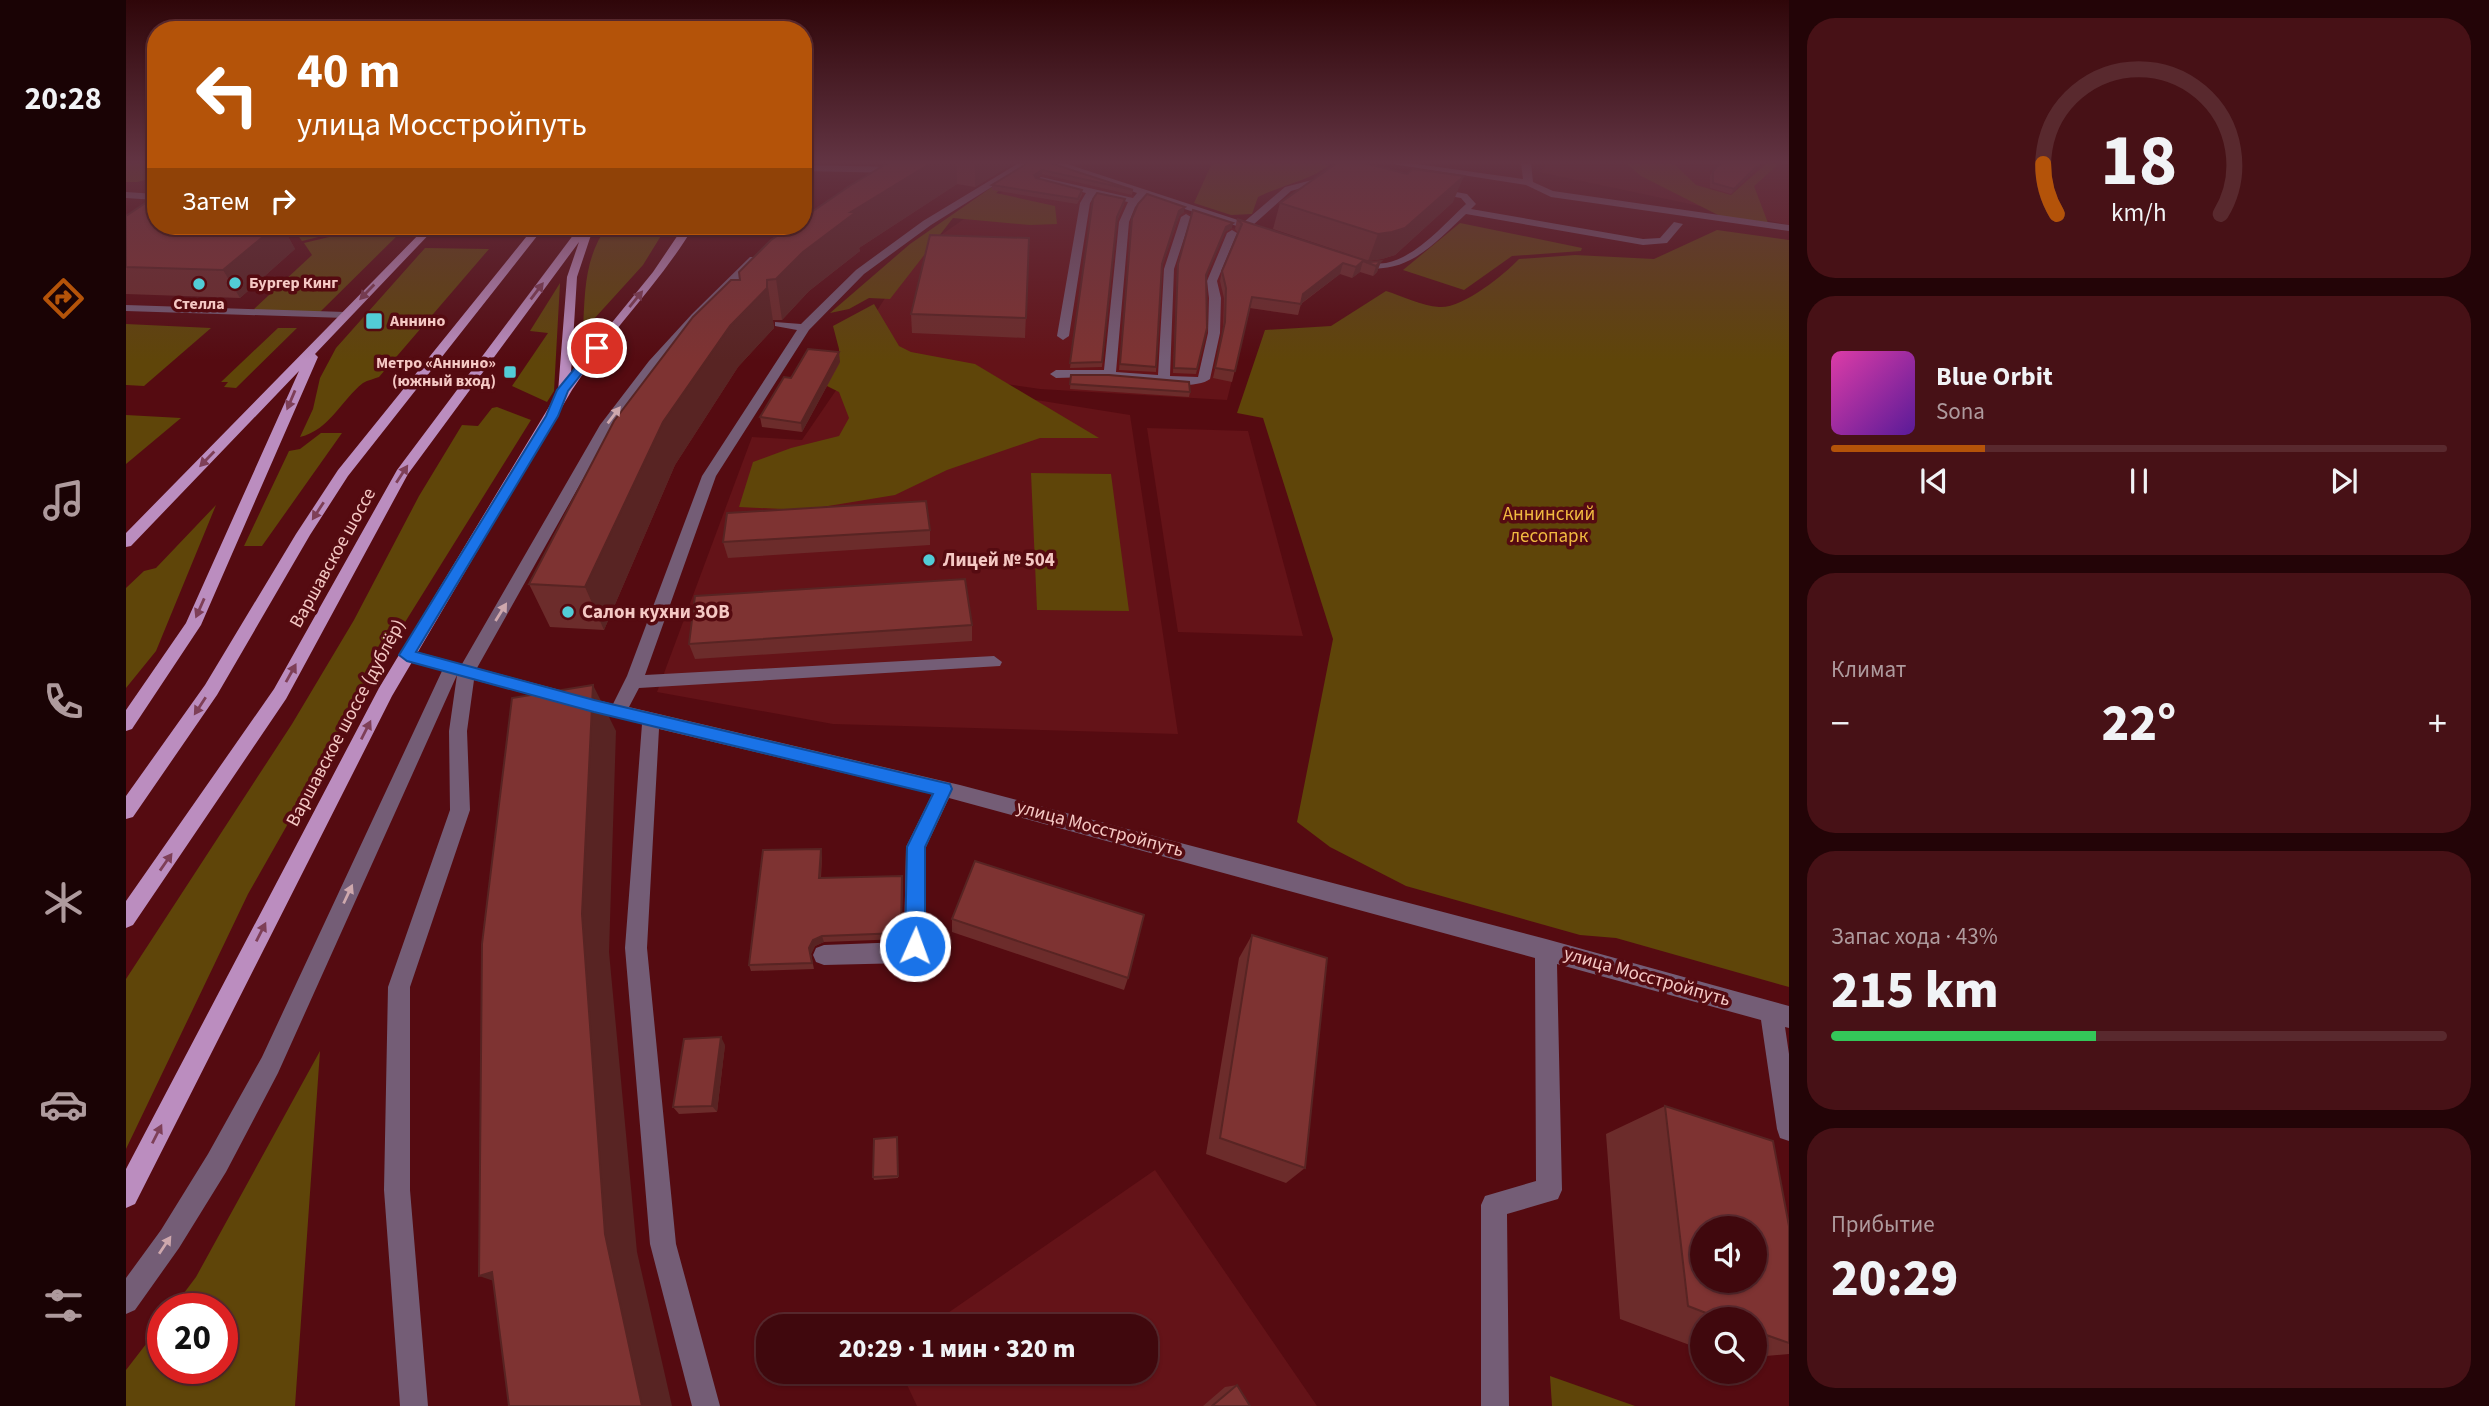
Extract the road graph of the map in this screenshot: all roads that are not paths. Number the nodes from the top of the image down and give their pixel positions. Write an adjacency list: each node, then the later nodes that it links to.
1 (919, 229): 21 (street)
2 (1081, 229): 22 (street)
3 (1123, 229): 25 (street)
4 (1183, 229): 26 (street)
5 (1254, 229): 10 (street)
6 (1441, 229): 17 (street)
7 (1565, 229): 8 (street)
8 (1673, 229)
9 (1232, 233): 26 (street)
10 (1271, 234)
11 (423, 235): 19 (main road, one-way to 19)
12 (533, 235): 37 (main road, Варшавское шоссе, one-way to 37)
13 (578, 235): 38 (main road, Варшавское шоссе, one-way to 13)
14 (587, 235): 27 (main road)
15 (683, 235): 27 (main road, Варшавское шоссе (дублёр), one-way to 15)
16 (769, 249): 31 (street, one-way to 16)
17 (1346, 260)
18 (126, 308): 19 (street)
19 (345, 315): 23 (main road)
20 (779, 324): 21 (street)
21 (804, 328): 32 (street)
22 (1063, 336)
23 (322, 339): 28 (main road, one-way to 28); 35 (main road, one-way to 35)
24 (1056, 374): 25 (street)
25 (1110, 374): 26 (street)
26 (1164, 380)
27 (563, 390): 29 (main road, Варшавское шоссе (дублёр))
28 (126, 542)
29 (407, 655): 31 (street, улица Мосстройпуть); 43 (main road, Варшавское шоссе (дублёр), one-way to 29)
30 (994, 662): 32 (street)
31 (459, 669): 33 (street, улица Мосстройпуть); 44 (street, one-way to 31); 45 (street)
32 (633, 682): 33 (street)
33 (618, 712): 34 (street, улица Мосстройпуть)
34 (651, 719): 36 (street, улица Мосстройпуть); 46 (street)
35 (126, 724)
36 (944, 789): 39 (street, улица Мосстройпуть); 40 (street)
37 (126, 811)
38 (126, 918)
39 (1546, 949): 41 (street, улица Мосстройпуть); 47 (street)
40 (824, 955)
41 (1780, 1015): 42 (street)
42 (1789, 1129)
43 (126, 1195)
44 (126, 1301)
45 (414, 1406)
46 (706, 1406)
47 (1495, 1406)

